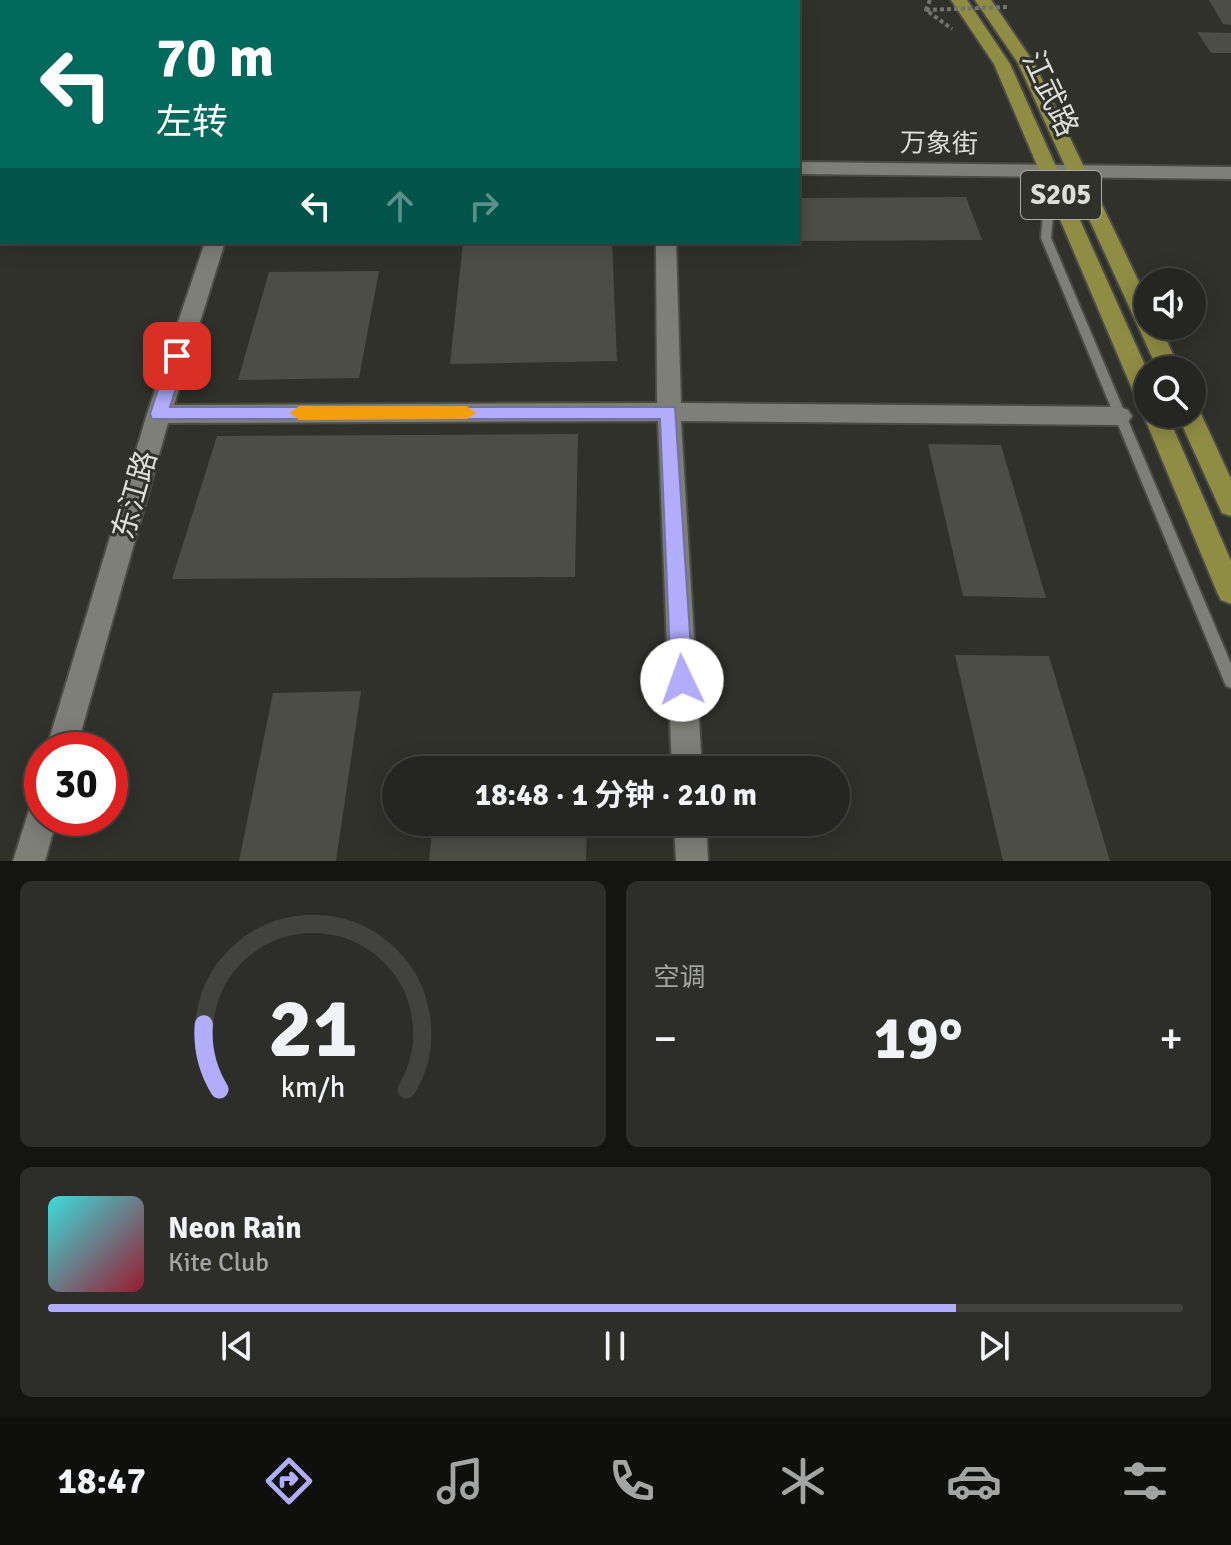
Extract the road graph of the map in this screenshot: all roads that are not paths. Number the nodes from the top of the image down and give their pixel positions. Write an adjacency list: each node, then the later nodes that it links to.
1 (959, 0): 4 (main road, 江武路 / S205)
2 (983, 0): 5 (main road, 江武路 / S205)
3 (800, 168): 4 (street, 万象街)
4 (1051, 171): 5 (street, 万象街); 10 (main road, 江武路 / S205); 13 (lane)
5 (1078, 172): 6 (street, 万象街); 9 (main road, 江武路 / S205)
6 (1231, 173)
7 (214, 244): 12 (street, 东江路)
8 (666, 244): 11 (street)
9 (1134, 294)
10 (1134, 365)
11 (669, 412): 12 (street); 13 (street); 20 (street)
12 (159, 414): 19 (street, 东江路)
13 (1120, 416): 18 (lane)
14 (1161, 428): 17 (main road)
15 (1195, 428): 16 (main road)
16 (1231, 506)
17 (1231, 592)
18 (1231, 681)
19 (66, 732)
20 (686, 756)
21 (36, 836): 23 (street)
22 (691, 836): 24 (street)
23 (29, 861)
24 (692, 861)

